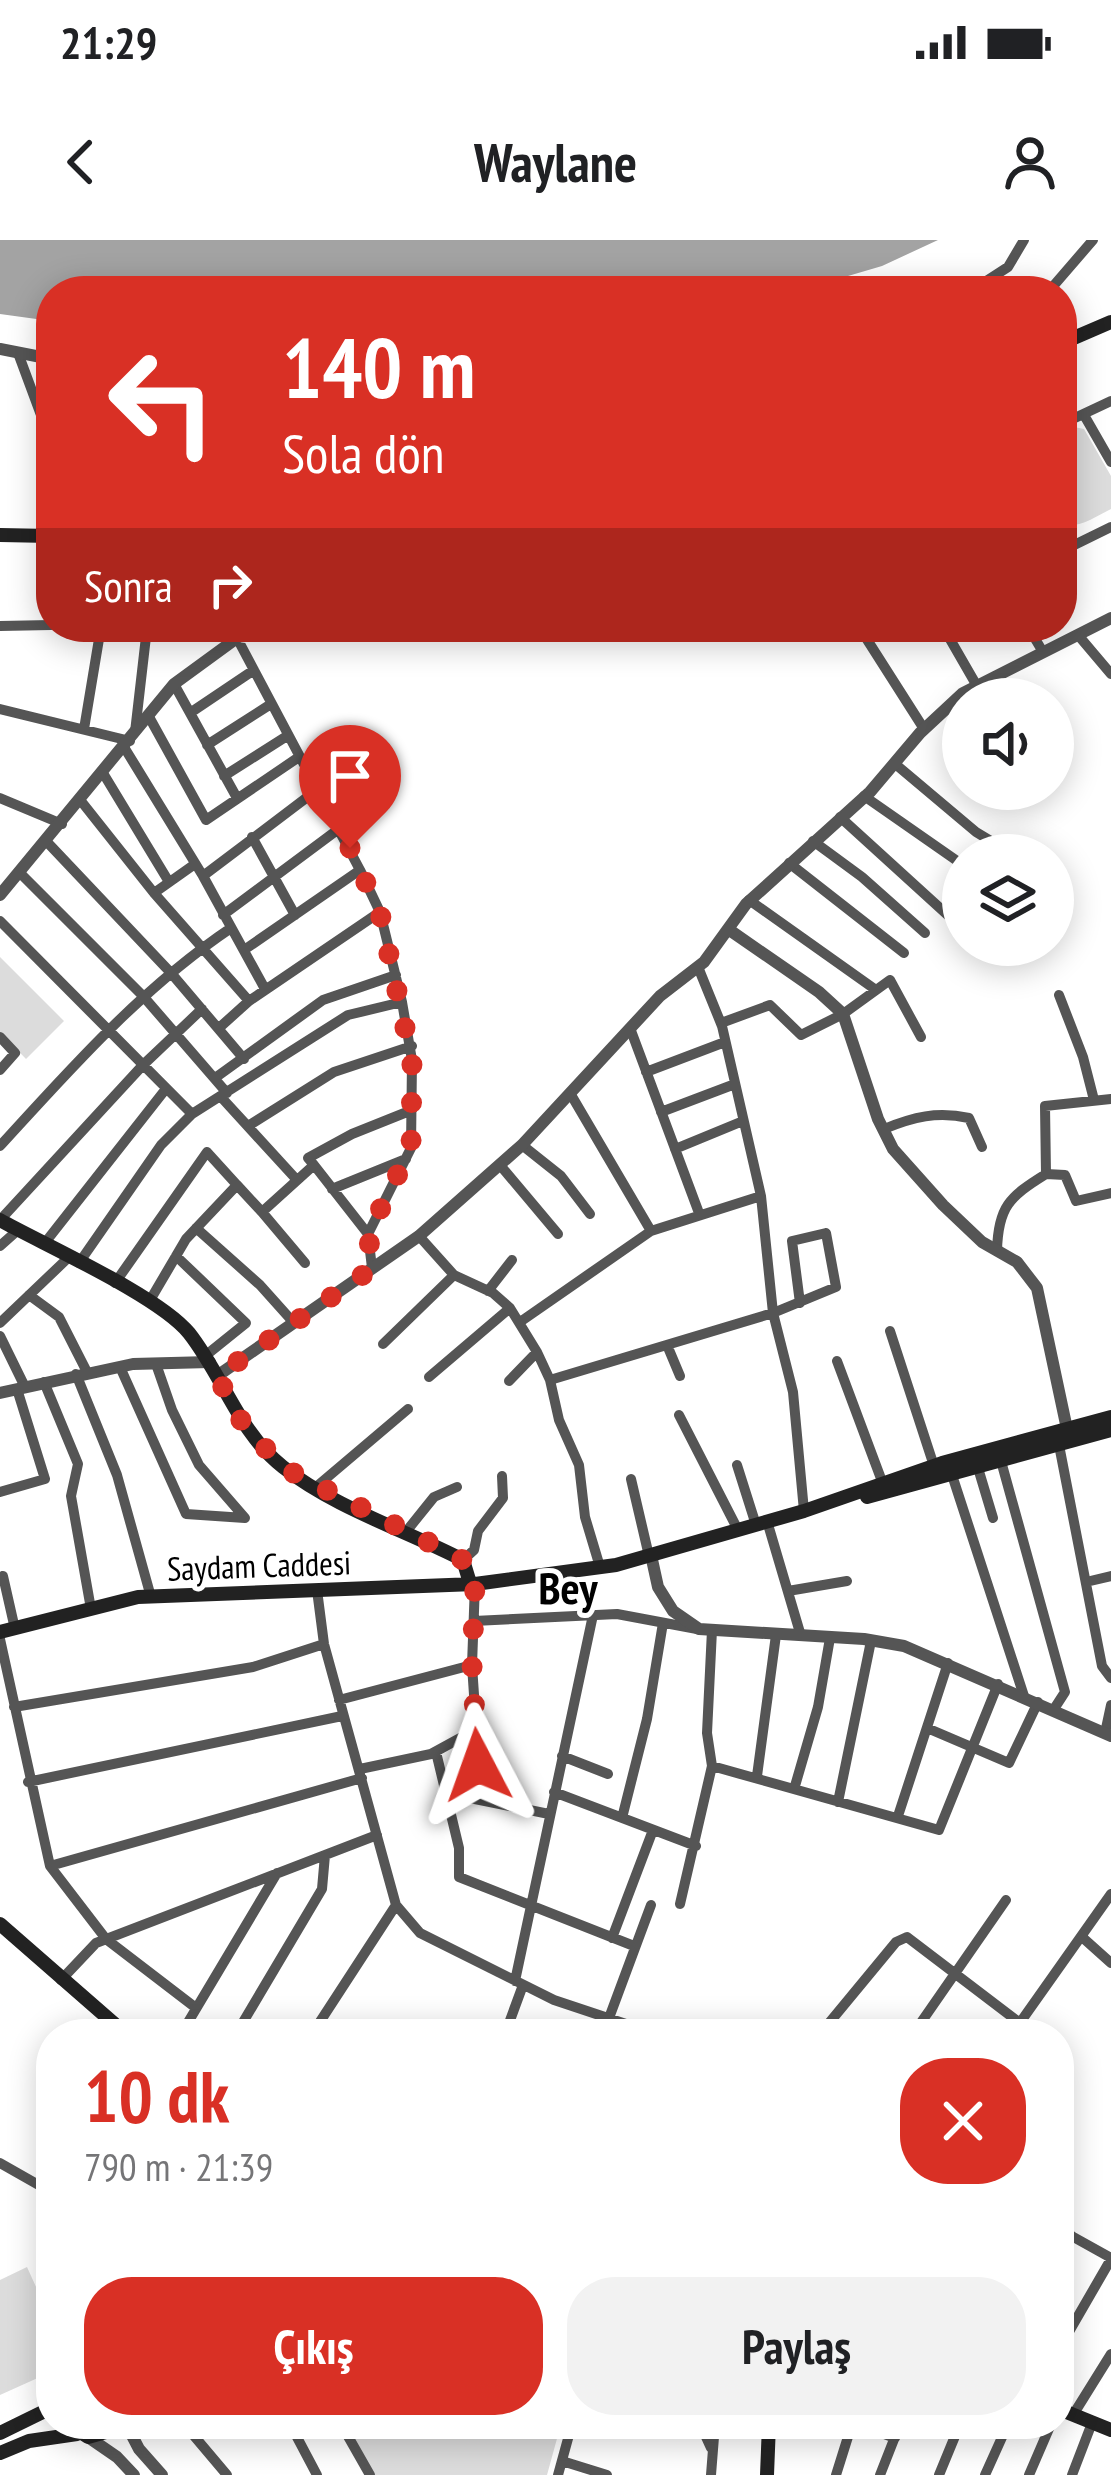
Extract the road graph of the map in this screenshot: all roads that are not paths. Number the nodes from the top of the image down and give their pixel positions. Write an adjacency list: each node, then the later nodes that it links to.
1 (1024, 240): 3 (street)
2 (1093, 240): 4 (street)
3 (995, 276)
4 (1062, 276)
5 (1111, 322): 6 (main road)
6 (1077, 337)
7 (0, 350): 8 (street)
8 (18, 353): 9 (street); 11 (street)
9 (36, 356)
10 (1111, 401): 12 (street)
11 (36, 402)
12 (1084, 416): 13 (street); 14 (street)
13 (1077, 419)
14 (1111, 462)
15 (1111, 527): 18 (street)
16 (0, 535): 17 (main road)
17 (36, 536)
18 (1077, 543)
19 (1111, 618): 22 (street)
20 (0, 626): 21 (street)
21 (36, 626)
22 (1078, 635): 33 (street)
23 (99, 642): 42 (street)
24 (146, 642): 45 (street)
25 (223, 642): 36 (street)
26 (239, 642): 32 (street)
27 (868, 642): 43 (street)
28 (952, 642): 34 (street)
29 (1037, 642): 31 (street)
30 (1064, 642): 31 (street)
31 (1043, 652): 35 (street)
32 (254, 670): 37 (street); 39 (street)
33 (1111, 674)
34 (972, 678)
35 (993, 678)
36 (174, 684): 39 (street); 41 (street)
37 (271, 704): 44 (street); 46 (street)
38 (0, 709): 42 (street)
39 (190, 713): 46 (street)
40 (942, 713): 43 (street)
41 (148, 715): 45 (street); 54 (street)
42 (84, 730): 45 (street)
43 (924, 730): 48 (street)
44 (287, 736): 47 (street); 50 (street)
45 (130, 740): 49 (street); 65 (street)
46 (207, 745): 50 (street)
47 (299, 757): 51 (street); 54 (street)
48 (894, 763): 52 (street); 59 (street)
49 (104, 773): 55 (street); 69 (street)
50 (224, 776): 54 (street)
51 (318, 789): 58 (street); 60 (street)
52 (865, 796): 56 (street); 63 (street)
53 (0, 798): 57 (street)
54 (237, 798)
55 (81, 800): 57 (street); 70 (street)
56 (840, 817): 62 (street); 73 (street)
57 (62, 824): 61 (street)
58 (340, 828): 66 (street); 68 (street)
59 (979, 834)
60 (252, 837): 65 (street); 68 (street)
61 (46, 842): 67 (street); 85 (street)
62 (813, 842): 64 (street); 80 (street)
63 (942, 850)
64 (788, 863): 72 (street); 83 (street)
65 (199, 870): 69 (street); 75 (street)
66 (360, 870): 74 (street); 76 (street)
67 (20, 873): 71 (street); 90 (street)
68 (272, 875): 75 (street); 76 (street)
69 (169, 882): 70 (street)
70 (154, 893): 81 (street)
71 (0, 896)
72 (749, 900): 79 (street); 88 (street)
73 (942, 910)
74 (380, 913): 86 (street); 87 (street)
75 (224, 915): 78 (street)
76 (295, 915): 82 (street)
77 (0, 921): 98 (street)
78 (231, 928): 81 (street); 82 (street)
79 (728, 929): 84 (street); 94 (street)
80 (925, 933)
81 (203, 947): 85 (street); 91 (street)
82 (244, 950): 87 (street)
83 (904, 953)
84 (698, 967): 95 (street); 97 (street)
85 (171, 974): 90 (street); 93 (street)
86 (396, 975): 92 (street); 104 (street)
87 (265, 989): 91 (street)
88 (876, 990): 94 (street); 101 (street)
89 (1059, 995): 113 (street)
90 (143, 996): 98 (street); 99 (street)
91 (249, 1000): 96 (street)
92 (402, 1002): 103 (street); 112 (street)
93 (202, 1009): 96 (street); 99 (street)
94 (843, 1014): 95 (street); 120 (street)
95 (721, 1023): 102 (street)
96 (219, 1028): 104 (street)
97 (630, 1028): 107 (street); 111 (street)
98 (107, 1030): 105 (street); 122 (street)
99 (176, 1034): 105 (street); 108 (street)
100 (0, 1037): 106 (street)
101 (921, 1037)
102 (725, 1042): 107 (street); 109 (street)
103 (412, 1046): 115 (street); 119 (street)
104 (244, 1059): 108 (street)
105 (143, 1065): 110 (street); 137 (street)
106 (0, 1070)
107 (646, 1072): 116 (street)
108 (215, 1078): 112 (street)
109 (735, 1084): 116 (street); 118 (street)
110 (165, 1090): 117 (street); 144 (street)
111 (570, 1094): 121 (street); 140 (street)
112 (224, 1095): 117 (street); 119 (street)
113 (1094, 1100): 114 (street); 128 (street)
114 (1111, 1100)
115 (412, 1110): 125 (street); 126 (street)
116 (662, 1112): 124 (street)
117 (192, 1114): 148 (street)
118 (743, 1121): 124 (street); 133 (street)
119 (248, 1126): 129 (street)
120 (884, 1130): 123 (street); 146 (street)
121 (522, 1145): 127 (street); 136 (street)
122 (0, 1146)
123 (982, 1147)
124 (675, 1149): 135 (street)
125 (406, 1159): 131 (street); 141 (street)
126 (314, 1165): 129 (street); 131 (street)
127 (500, 1165): 142 (street); 143 (street)
128 (1046, 1174): 132 (street); 146 (street)
129 (296, 1179): 134 (street)
130 (237, 1186): 134 (street); 138 (street); 153 (street)
131 (332, 1189): 141 (street)
132 (1111, 1193)
133 (761, 1196): 135 (street); 159 (street)
134 (262, 1212): 150 (street)
135 (699, 1213): 140 (street)
136 (590, 1214)
137 (0, 1220): 139 (main road)
138 (196, 1228): 147 (street); 162 (street)
139 (18, 1230): 144 (main road); 145 (street)
140 (651, 1231): 160 (street)
141 (368, 1234): 151 (street)
142 (558, 1234)
143 (419, 1236): 151 (street); 152 (street)
144 (44, 1244): 148 (main road)
145 (0, 1246)
146 (997, 1251): 183 (street)
147 (176, 1256): 156 (street); 170 (street)
148 (74, 1260): 153 (main road); 155 (street)
149 (512, 1260): 154 (street)
150 (305, 1264)
151 (373, 1268): 162 (street)
152 (454, 1275): 154 (street); 165 (street)
153 (115, 1283): 156 (main road)
154 (488, 1291): 158 (street)
155 (29, 1295): 161 (street); 172 (street)
156 (149, 1302): 170 (main road)
157 (800, 1303): 157 (street); 159 (street)
158 (510, 1308): 160 (street); 174 (street)
159 (773, 1313): 166 (street); 198 (street)
160 (520, 1322): 167 (street)
161 (0, 1323)
162 (294, 1323): 170 (street)
163 (890, 1330): 188 (street)
164 (0, 1336): 178 (street)
165 (383, 1344)
166 (667, 1345): 173 (street); 175 (street)
167 (537, 1352): 175 (street); 176 (street)
168 (837, 1361): 194 (street)
169 (156, 1364): 170 (street); 171 (street); 171 (street)
170 (210, 1365): 195 (main road)
171 (120, 1366): 172 (street)
172 (82, 1373): 177 (street); 213 (street)
173 (680, 1376)
174 (429, 1377)
175 (550, 1380): 205 (street)
176 (509, 1381)
177 (44, 1382): 178 (street); 214 (street)
178 (21, 1388): 179 (street); 197 (street)
179 (0, 1393)
180 (408, 1409): 195 (street)
181 (679, 1415): 201 (street)
182 (1111, 1417): 183 (main road)
183 (1067, 1429): 188 (main road)
184 (1111, 1430): 185 (main road)
185 (1059, 1445): 186 (main road); 209 (street)
186 (1001, 1461): 189 (main road); 234 (street)
187 (737, 1465): 200 (street)
188 (934, 1466): 194 (main road)
189 (978, 1468): 191 (main road); 199 (street)
190 (502, 1475): 204 (street)
191 (952, 1475): 198 (main road); 229 (street)
192 (0, 1476): 197 (street)
193 (631, 1479): 203 (street)
194 (883, 1484): 198 (main road)
195 (316, 1487): 202 (main road)
196 (458, 1487): 202 (street)
197 (2, 1491)
198 (803, 1511): 200 (main road, Saydam Caddesi)
199 (993, 1518)
200 (762, 1523): 201 (main road, Saydam Caddesi); 212 (street)
201 (738, 1530): 203 (main road, Saydam Caddesi)
202 (405, 1533): 204 (main road)
203 (650, 1555): 205 (main road, Saydam Caddesi); 218 (street)
204 (463, 1560): 210 (main road)
205 (600, 1567): 210 (main road, Saydam Caddesi)
206 (3, 1576): 219 (street)
207 (1111, 1576): 209 (street)
208 (847, 1581): 212 (street)
209 (1086, 1582): 227 (street)
210 (472, 1583): 211 (main road, Saydam Caddesi); 216 (street)
211 (317, 1590): 213 (main road, Saydam Caddesi); 224 (street)
212 (788, 1591): 221 (street)
213 (151, 1597): 214 (main road, Saydam Caddesi)
214 (92, 1609): 219 (main road, Saydam Caddesi)
215 (592, 1615): 216 (street); 217 (street); 243 (street)
216 (474, 1621): 226 (street)
217 (663, 1623): 218 (street); 256 (street)
218 (705, 1630): 220 (street); 244 (street)
219 (5, 1633): 233 (street)
220 (776, 1635): 221 (street); 247 (street)
221 (801, 1636): 222 (street)
222 (830, 1638): 223 (street); 249 (street)
223 (871, 1640): 225 (street); 253 (street)
224 (324, 1644): 230 (street); 233 (street)
225 (948, 1664): 228 (street); 236 (street)
226 (472, 1665): 230 (street); 237 (street)
227 (1111, 1678)
228 (998, 1684): 229 (street); 241 (street)
229 (1024, 1696): 231 (street)
230 (339, 1700): 235 (street)
231 (1038, 1702): 234 (street); 241 (street)
232 (1111, 1705): 239 (street)
233 (14, 1707): 238 (street)
234 (1054, 1709): 239 (street)
235 (342, 1716): 245 (street); 248 (street)
236 (927, 1728): 241 (street); 255 (street)
237 (475, 1730): 242 (street); 252 (street)
238 (19, 1732): 240 (street); 248 (street)
239 (1108, 1734)
240 (0, 1737)
241 (972, 1746): 255 (street)
242 (436, 1752): 245 (street); 251 (street)
243 (562, 1756): 246 (street); 250 (street)
244 (712, 1766): 247 (street); 259 (street)
245 (361, 1774): 258 (street); 261 (street)
246 (608, 1774)
247 (757, 1776): 249 (street)
248 (28, 1782): 261 (street)
249 (795, 1786): 253 (street)
250 (554, 1792): 254 (street); 256 (street)
251 (446, 1793): 252 (street); 268 (street)
252 (481, 1798): 254 (street)
253 (838, 1802): 255 (street)
254 (549, 1814): 268 (street)
255 (898, 1816)
256 (622, 1818): 257 (street)
257 (653, 1830): 259 (street); 271 (street)
258 (377, 1835): 260 (street); 266 (street)
259 (696, 1846): 265 (street)
260 (325, 1855): 262 (street); 282 (street)
261 (50, 1867): 272 (street)
262 (277, 1873): 272 (street); 278 (street)
263 (1111, 1894): 270 (street)
264 (1006, 1900): 275 (street)
265 (680, 1904)
266 (396, 1905): 277 (street); 283 (street)
267 (651, 1905): 273 (street)
268 (530, 1907): 271 (street); 277 (street)
269 (0, 1924): 276 (main road)
270 (1082, 1937): 274 (street); 289 (street)
271 (612, 1938): 273 (street)
272 (106, 1939): 276 (street); 278 (street)
273 (634, 1946): 279 (street)
274 (1111, 1963)
275 (958, 1974): 286 (street); 287 (street); 288 (street)
276 (61, 1980): 280 (main road)
277 (519, 1983): 279 (street); 284 (street)
278 (196, 2008): 281 (street)
279 (609, 2018): 285 (street)
280 (108, 2019)
281 (190, 2019)
282 (245, 2019)
283 (322, 2019)
284 (510, 2019)
285 (612, 2019)
286 (833, 2019)
287 (924, 2019)
288 (1006, 2019)
289 (1023, 2019)
290 (0, 2163): 291 (street)
291 (36, 2183)
292 (1074, 2237): 293 (street)
293 (1111, 2259): 294 (street)
294 (1074, 2322)
295 (1111, 2354): 296 (street)
296 (1074, 2402)
297 (1111, 2412): 300 (street)
298 (36, 2415): 301 (main road)
299 (1074, 2415): 300 (main road)
300 (1102, 2426): 334 (street)
301 (0, 2433)
302 (40, 2439): 318 (main road)
303 (89, 2439): 321 (street)
304 (134, 2439): 322 (street)
305 (197, 2439): 323 (street)
306 (298, 2439): 324 (street)
307 (350, 2439): 325 (street)
308 (568, 2439): 319 (street)
309 (707, 2439): 317 (street)
310 (713, 2439): 317 (street)
311 (770, 2439): 320 (main road)
312 (849, 2439): 329 (street)
313 (895, 2439): 330 (street)
314 (954, 2439): 331 (street)
315 (1001, 2439): 332 (street)
316 (1045, 2439): 333 (street)
317 (712, 2451): 328 (street)
318 (0, 2453)
319 (562, 2461): 326 (street); 327 (street)
320 (771, 2473)
321 (134, 2475)
322 (162, 2475)
323 (227, 2475)
324 (317, 2475)
325 (370, 2475)
326 (558, 2475)
327 (607, 2475)
328 (711, 2475)
329 (836, 2475)
330 (880, 2475)
331 (938, 2475)
332 (985, 2475)
333 (1029, 2475)
334 (1072, 2475)

